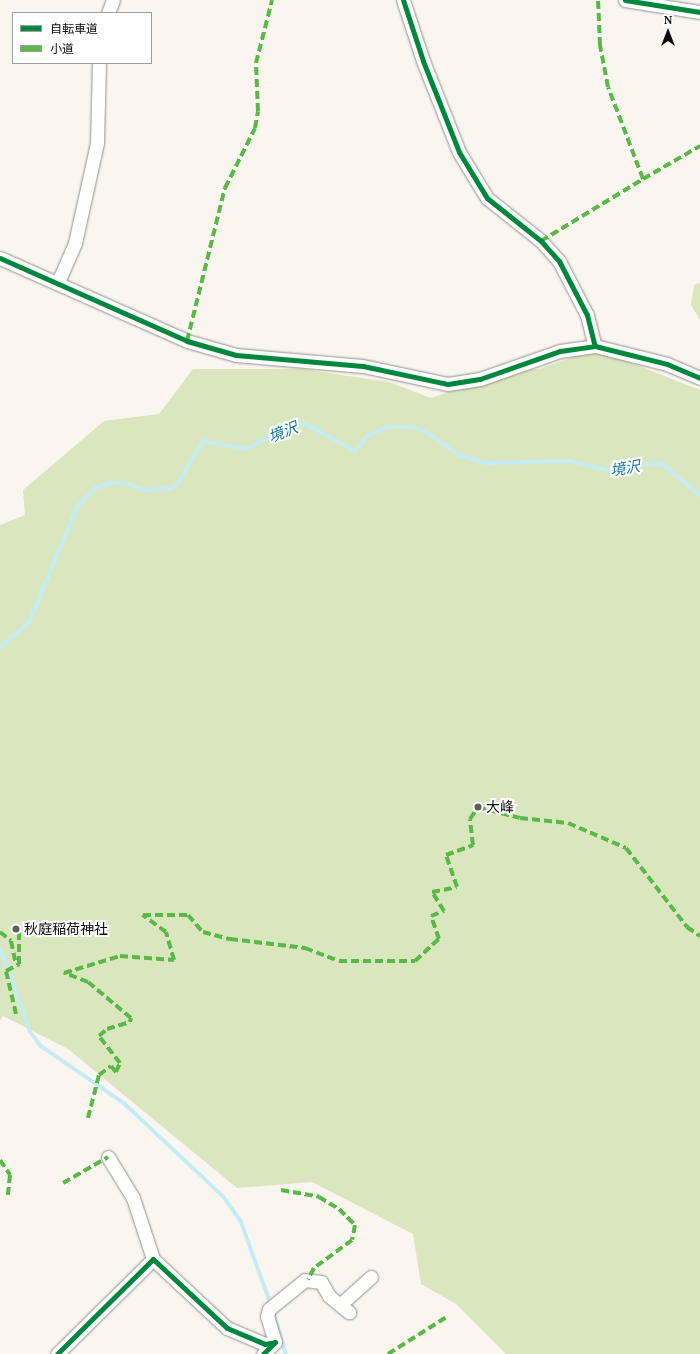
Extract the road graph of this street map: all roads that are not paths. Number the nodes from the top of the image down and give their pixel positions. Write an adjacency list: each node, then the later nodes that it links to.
1 (113, 0): 4 (street)
2 (403, 0): 9 (street)
3 (625, 0): 5 (street)
4 (108, 12)
5 (700, 12)
6 (99, 64): 8 (street)
7 (0, 258): 8 (street)
8 (58, 282): 9 (street)
9 (595, 346): 10 (street)
10 (700, 378)
11 (108, 1156): 12 (street)
12 (153, 1259): 14 (street); 15 (street)
13 (369, 1284): 14 (street)
14 (275, 1342): 16 (street)
15 (58, 1354)
16 (263, 1354)

